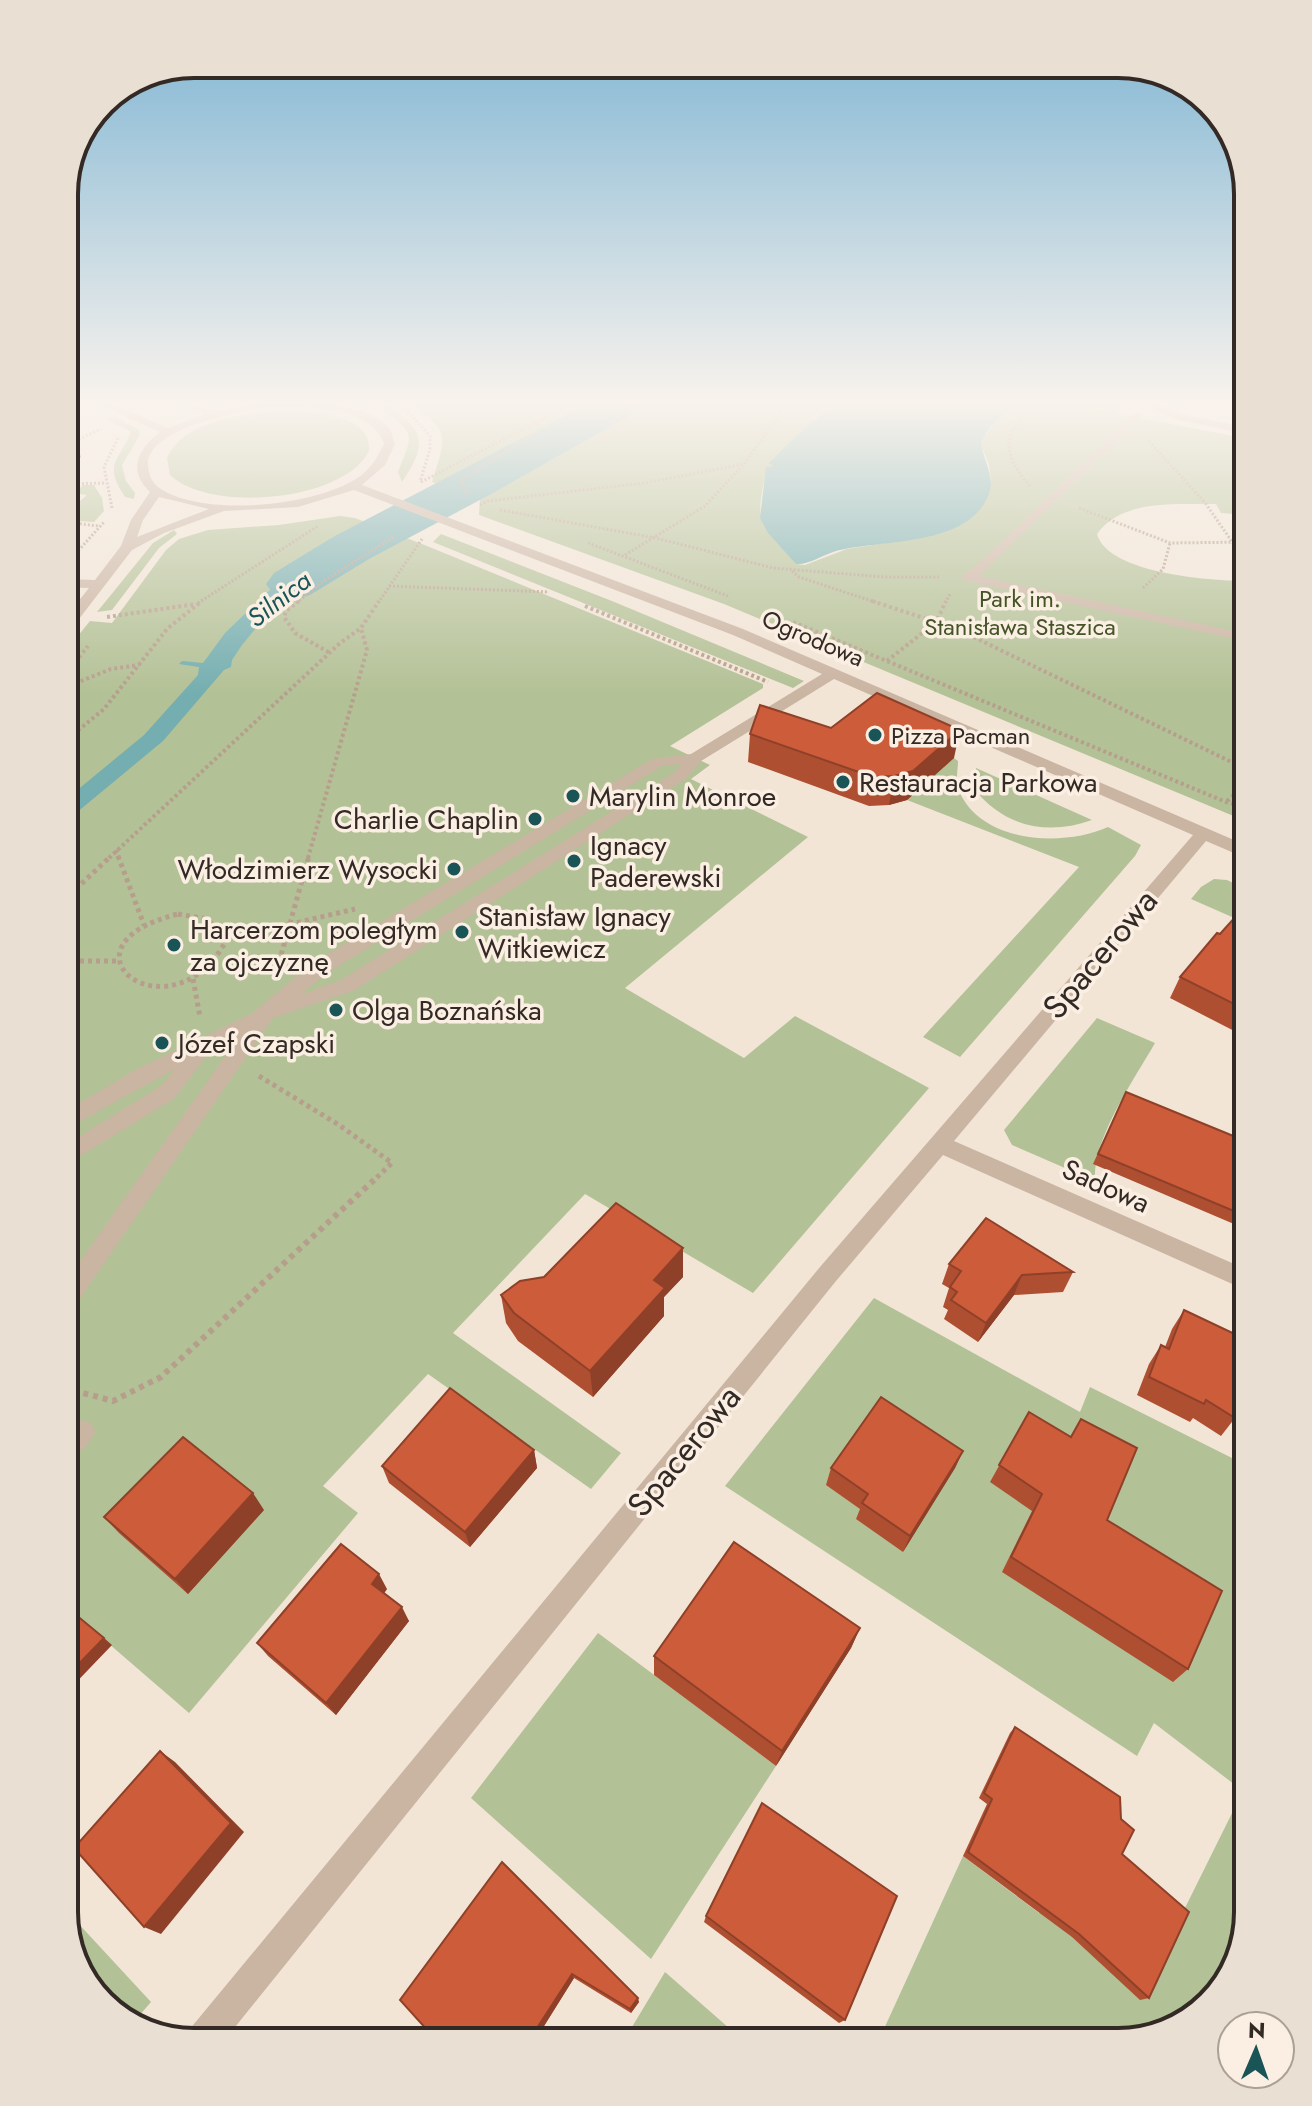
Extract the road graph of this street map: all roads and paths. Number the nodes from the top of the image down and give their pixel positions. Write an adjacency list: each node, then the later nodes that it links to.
1 (110, 498): 12 (path)
2 (152, 498): 24 (street)
3 (175, 498): 11 (street)
4 (317, 498): 11 (street)
5 (390, 498): 45 (street, Ogrodowa)
6 (512, 498): 10 (path)
7 (716, 498): 19 (path)
8 (1052, 498): 28 (street)
9 (1201, 498): 21 (path)
10 (479, 506)
11 (224, 508): 24 (street)
12 (113, 513)
13 (107, 519): 16 (path)
14 (324, 522): 35 (path)
15 (78, 524): 16 (path)
16 (100, 526): 25 (path)
17 (544, 526): 19 (path)
18 (395, 536): 42 (path)
19 (656, 538): 26 (path); 27 (path)
20 (422, 539): 31 (path)
21 (1232, 542): 23 (path); 32 (path)
22 (587, 543): 26 (path)
23 (1234, 545)
24 (127, 547): 30 (street)
25 (78, 550)
26 (625, 555): 34 (path)
27 (791, 570): 28 (path); 39 (path)
28 (967, 577): 39 (path); 41 (street)
29 (78, 583): 30 (street)
30 (98, 584): 36 (street)
31 (388, 586): 33 (path); 40 (path)
32 (1141, 590)
33 (549, 592)
34 (735, 598)
35 (197, 604): 37 (path); 44 (path)
36 (78, 610)
37 (112, 617)
38 (790, 621): 43 (path)
39 (936, 622): 43 (path); 49 (path)
40 (361, 628): 42 (path); 58 (path)
41 (1234, 635)
42 (330, 653): 55 (path)
43 (886, 661): 51 (path)
44 (139, 665): 46 (path); 47 (path)
45 (833, 673): 48 (street); 53 (street, Ogrodowa)
46 (78, 682)
47 (78, 730)
48 (695, 758): 63 (street); 63 (street)
49 (1234, 763)
50 (1234, 795): 51 (path)
51 (1226, 802): 52 (path)
52 (1234, 804)
53 (1203, 834): 54 (street, Ogrodowa); 69 (street, Spacerowa)
54 (1234, 847)
55 (116, 850): 56 (path); 59 (path)
56 (78, 887)
57 (361, 907): 58 (path)
58 (289, 924): 60 (path); 63 (path)
59 (144, 925): 60 (path); 62 (path)
60 (227, 939): 62 (path)
61 (78, 961): 62 (path)
62 (118, 961)
63 (266, 1014): 64 (street); 65 (street)
64 (205, 1044): 67 (street); 68 (street)
65 (232, 1060): 66 (street); 73 (path)
66 (219, 1078): 67 (street); 72 (street)
67 (168, 1092): 70 (street)
68 (78, 1114)
69 (940, 1144): 71 (street, Sadowa); 74 (street, Spacerowa)
70 (78, 1148)
71 (1234, 1275)
72 (78, 1283)
73 (78, 1392)
74 (212, 2028)

